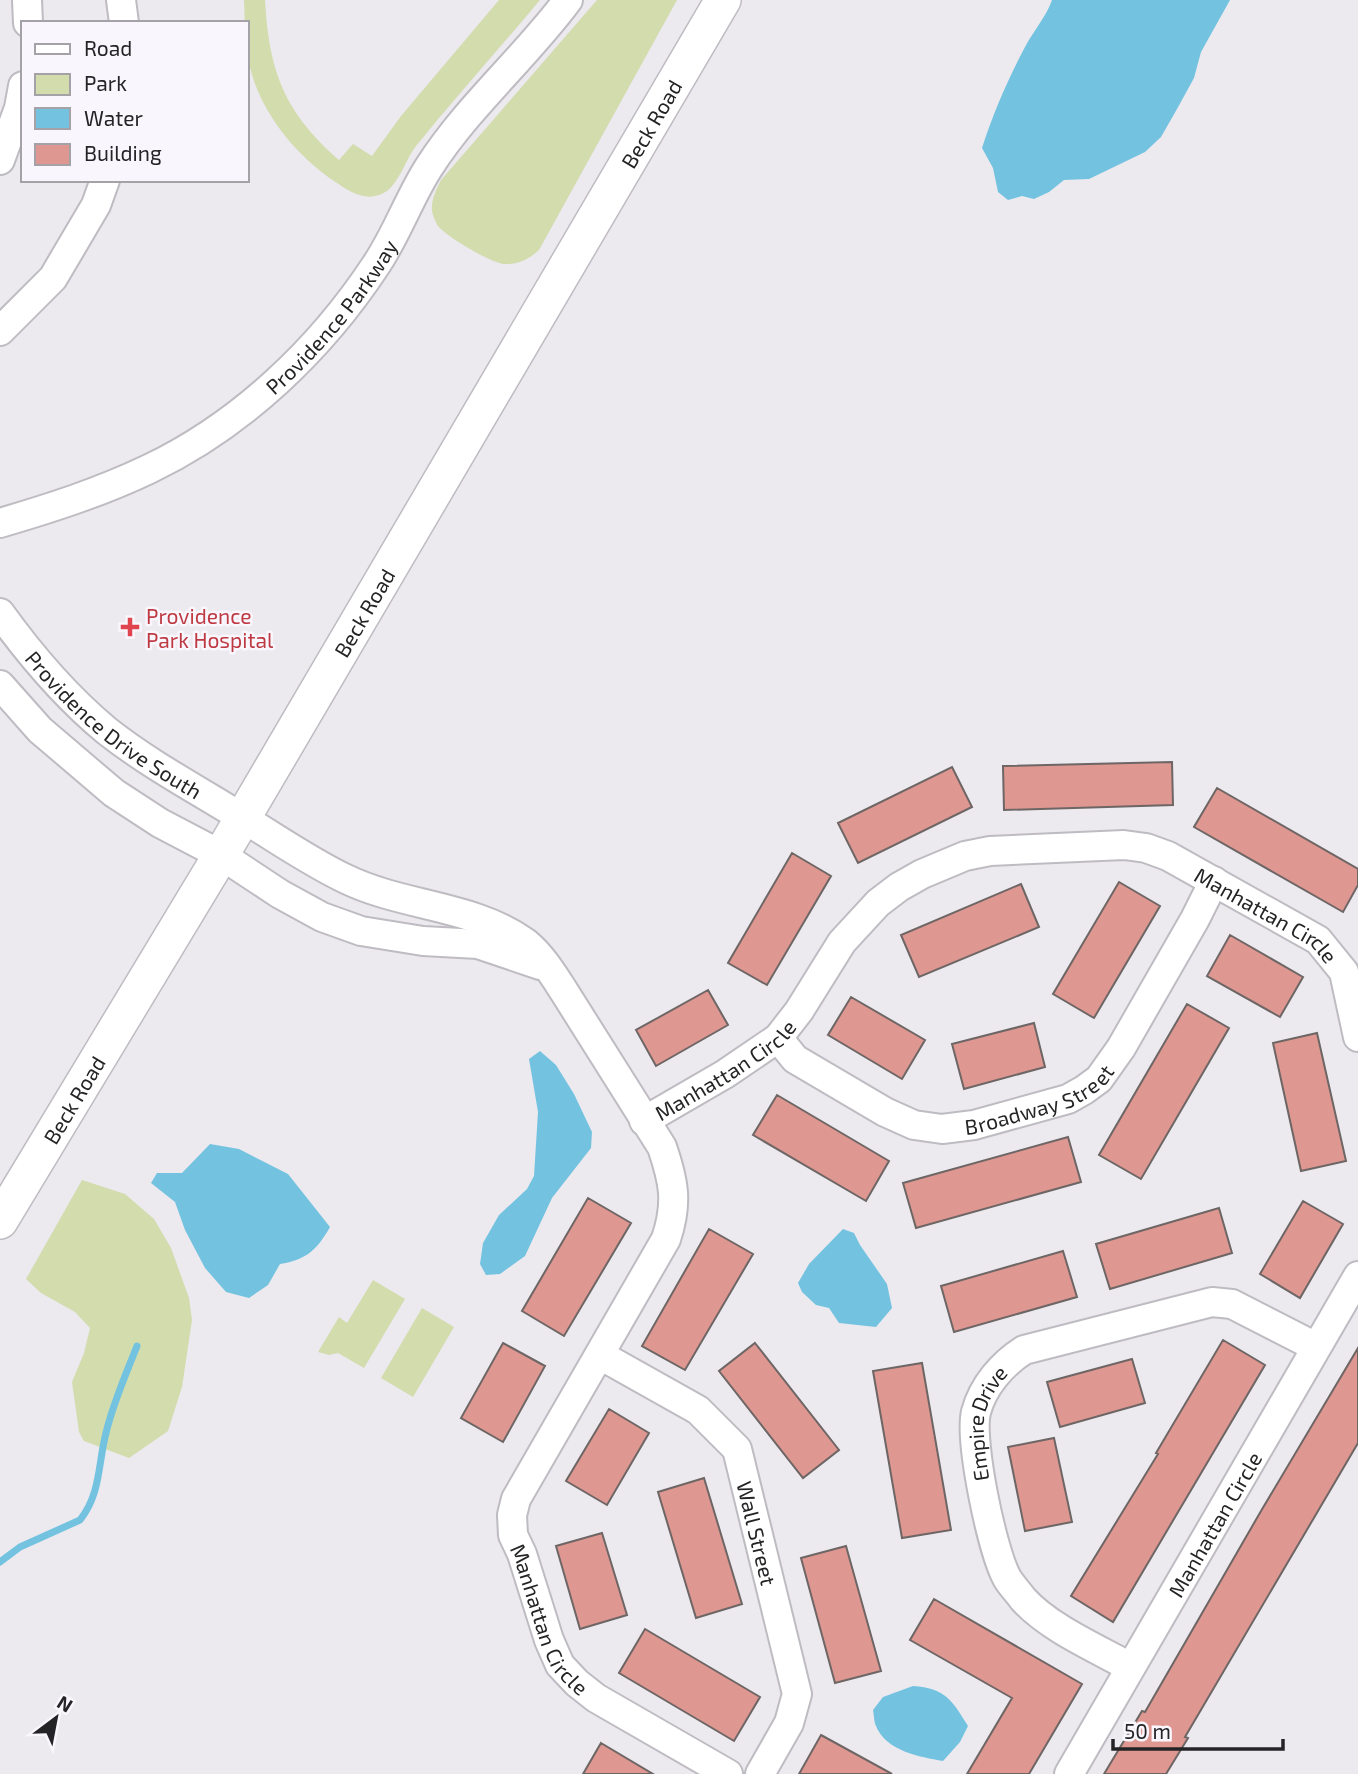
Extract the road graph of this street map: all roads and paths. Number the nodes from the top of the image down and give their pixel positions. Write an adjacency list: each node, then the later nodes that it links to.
1 (27, 0): 5 (street)
2 (121, 0): 6 (street)
3 (568, 0): 11 (street, Providence Parkway)
4 (723, 0): 14 (main road, Beck Road)
5 (27, 21)
6 (124, 21)
7 (21, 97): 8 (street)
8 (0, 160)
9 (104, 182): 10 (street)
10 (0, 331)
11 (0, 523)
12 (0, 613): 14 (street, Providence Drive South)
13 (0, 685): 15 (street)
14 (243, 818): 15 (main road, Beck Road); 17 (street, Providence Drive South)
15 (221, 855): 19 (street); 25 (main road, Beck Road)
16 (1214, 881): 22 (street, Manhattan Circle); 23 (street, Manhattan Circle); 23 (street, Broadway Street)
17 (365, 887): 18 (street, Providence Drive South); 19 (street)
18 (436, 908): 20 (street); 21 (street, Providence Drive South)
19 (347, 926): 20 (street)
20 (423, 941): 21 (street)
21 (549, 968): 24 (street, Providence Drive South)
22 (1358, 1037)
23 (778, 1038): 24 (street, Manhattan Circle)
24 (644, 1121): 28 (street, Manhattan Circle)
25 (0, 1221)
26 (1358, 1276): 27 (street, Manhattan Circle)
27 (1316, 1347): 29 (street, Manhattan Circle); 29 (street, Empire Drive)
28 (600, 1355): 30 (street, Manhattan Circle); 31 (street, Wall Street)
29 (1130, 1667): 32 (street, Manhattan Circle)
30 (728, 1774)
31 (760, 1774)
32 (1069, 1774)

